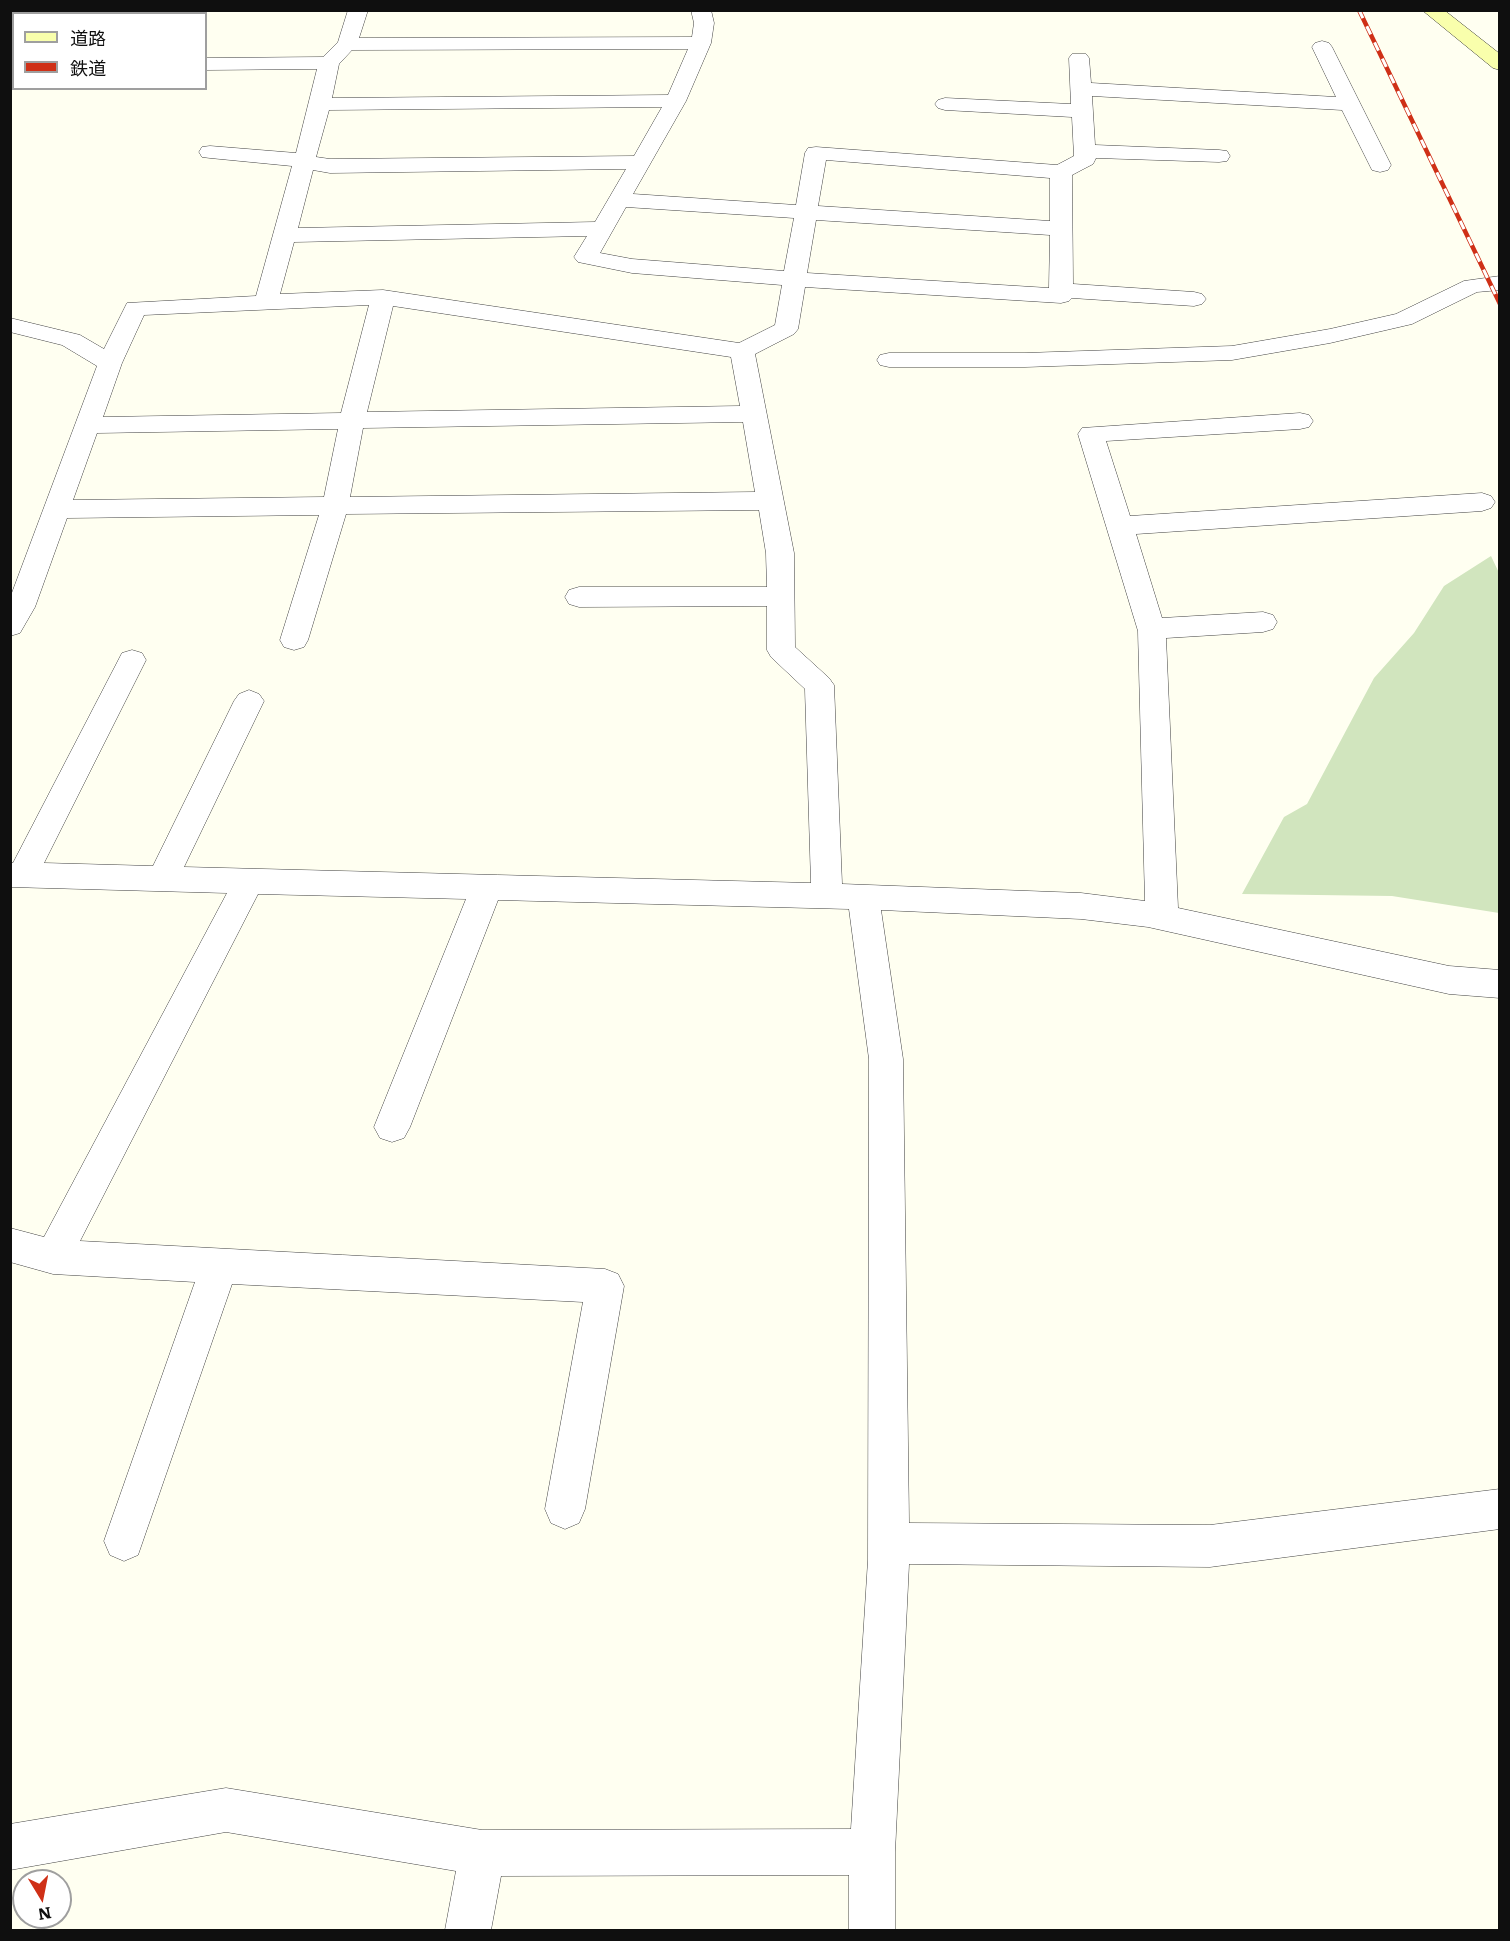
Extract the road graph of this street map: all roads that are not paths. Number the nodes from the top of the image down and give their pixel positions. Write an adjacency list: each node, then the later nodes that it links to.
1 (358, 10): 5 (street)
2 (701, 10): 4 (street)
3 (1431, 10): 10 (main road)
4 (701, 43): 5 (street); 12 (street)
5 (347, 44): 8 (street)
6 (1322, 46): 15 (street)
7 (1079, 58): 11 (street)
8 (329, 63): 9 (street); 13 (street)
9 (207, 64)
10 (1500, 64)
11 (1081, 100): 14 (street); 15 (street); 16 (street)
12 (676, 101): 13 (street); 20 (street)
13 (321, 104): 19 (street)
14 (945, 104)
15 (1350, 104): 21 (street)
16 (1084, 151): 18 (street); 22 (street)
17 (210, 152): 19 (street)
18 (1219, 156)
19 (304, 162): 20 (street); 27 (street)
20 (640, 162): 23 (street)
21 (1380, 165)
22 (1061, 172): 24 (street); 26 (street)
23 (618, 200): 24 (street); 25 (street)
24 (806, 212): 26 (street); 28 (street)
25 (601, 229): 27 (street); 28 (street)
26 (1061, 229): 30 (street)
27 (284, 235): 33 (street)
28 (794, 279): 30 (street); 35 (street)
29 (1500, 283): 36 (street)
30 (1061, 290): 32 (street)
31 (383, 297): 33 (street); 35 (street); 39 (street)
32 (1194, 299)
33 (266, 302): 37 (street)
34 (10, 325): 37 (street)
35 (742, 351): 38 (street)
36 (889, 360)
37 (110, 363): 41 (street)
38 (754, 414): 39 (street); 42 (street)
39 (352, 421): 41 (street); 44 (street)
40 (1300, 421): 46 (street)
41 (88, 424): 45 (street)
42 (770, 501): 44 (street); 47 (street)
43 (1482, 502): 46 (street)
44 (335, 506): 45 (street); 52 (street)
45 (57, 509): 50 (street)
46 (1120, 526): 51 (street)
47 (781, 596): 48 (street); 59 (street)
48 (579, 597)
49 (1263, 622): 51 (street)
50 (10, 627)
51 (1151, 629): 60 (street)
52 (294, 640)
53 (132, 660): 55 (street)
54 (249, 701): 56 (street)
55 (16, 875): 56 (street)
56 (163, 878): 57 (street)
57 (249, 881): 58 (street); 64 (street)
58 (487, 887): 59 (street); 62 (street)
59 (845, 897): 60 (street); 69 (street)
60 (1162, 917): 61 (street)
61 (1500, 984)
62 (392, 1127)
63 (10, 1245): 64 (street)
64 (53, 1257): 65 (street)
65 (219, 1266): 66 (street); 68 (street)
66 (565, 1509)
67 (1500, 1509): 69 (street)
68 (124, 1541)
69 (889, 1543): 71 (street)
70 (10, 1847): 72 (street)
71 (872, 1852): 72 (street); 74 (street)
72 (483, 1853): 73 (street)
73 (468, 1930)
74 (872, 1930)

